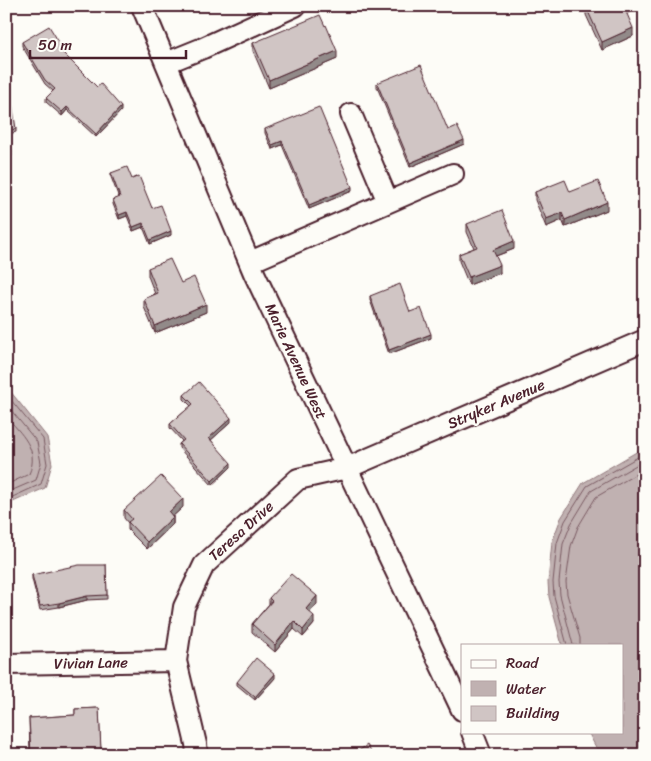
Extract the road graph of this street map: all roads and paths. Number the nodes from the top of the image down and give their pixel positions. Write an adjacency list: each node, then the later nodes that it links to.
1 (142, 6): 3 (street, Marie Avenue West)
2 (295, 6): 3 (street)
3 (166, 62): 7 (street, Marie Avenue West)
4 (351, 114): 6 (street)
5 (453, 174): 6 (street)
6 (388, 202): 7 (street)
7 (250, 262): 9 (street, Marie Avenue West)
8 (645, 340): 9 (street, Stryker Avenue)
9 (347, 468): 10 (street, Teresa Drive); 12 (street, Marie Avenue West)
10 (176, 661): 11 (street, Vivian Lane); 14 (street, Teresa Drive)
11 (6, 664)
12 (461, 708)
13 (473, 734): 15 (street)
14 (196, 755)
15 (482, 755)

